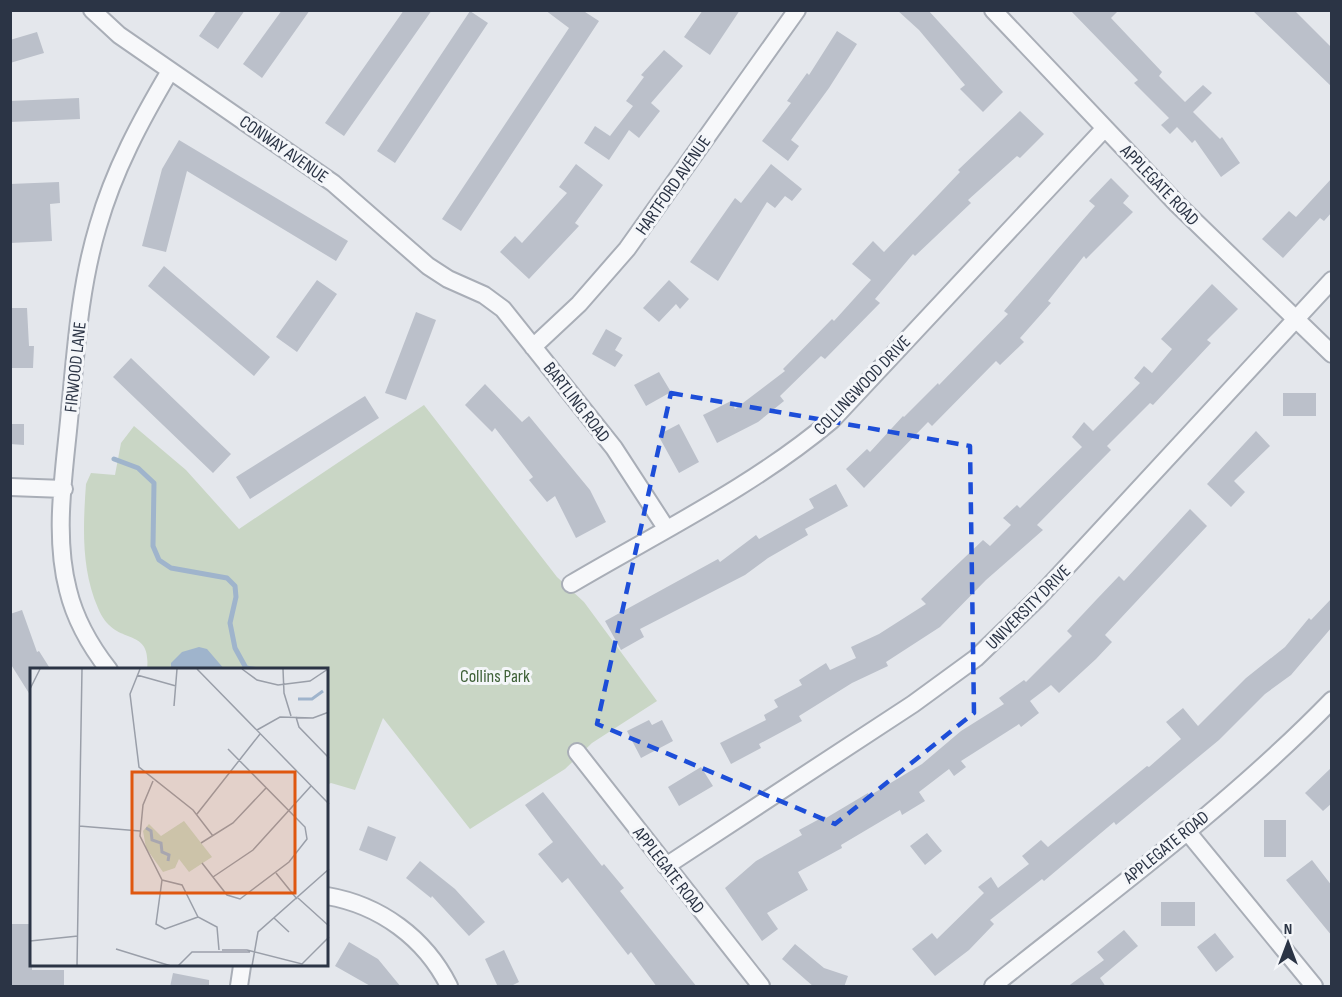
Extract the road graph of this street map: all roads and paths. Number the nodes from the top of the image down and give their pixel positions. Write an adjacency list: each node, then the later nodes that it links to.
1 (92, 10): 4 (street, CONWAY AVENUE)
2 (797, 10): 9 (street, HARTFORD AVENUE)
3 (993, 10): 5 (street, APPLEGATE ROAD)
4 (170, 70): 7 (street, CONWAY AVENUE); 12 (street, FIRWOOD LANE)
5 (1105, 128): 8 (street, APPLEGATE ROAD); 13 (street, COLLINGWOOD DRIVE)
6 (1332, 280): 8 (street, UNIVERSITY DRIVE)
7 (474, 291): 9 (street, BARTLING ROAD)
8 (1297, 318): 10 (street, APPLEGATE ROAD); 19 (street, UNIVERSITY DRIVE)
9 (533, 347): 13 (street, BARTLING ROAD)
10 (1332, 354)
11 (10, 487): 12 (street)
12 (64, 489): 15 (street, FIRWOOD LANE)
13 (666, 528): 14 (street, COLLINGWOOD DRIVE)
14 (571, 584)
15 (108, 668)
16 (1332, 699): 18 (street, APPLEGATE ROAD)
17 (577, 752): 19 (street, APPLEGATE ROAD)
18 (1186, 830): 25 (street, APPLEGATE ROAD); 26 (street)
19 (666, 866): 24 (street, APPLEGATE ROAD)
20 (328, 896): 23 (street)
21 (242, 967): 22 (street)
22 (238, 987)
23 (449, 987)
24 (761, 987)
25 (993, 987)
26 (1314, 987)

